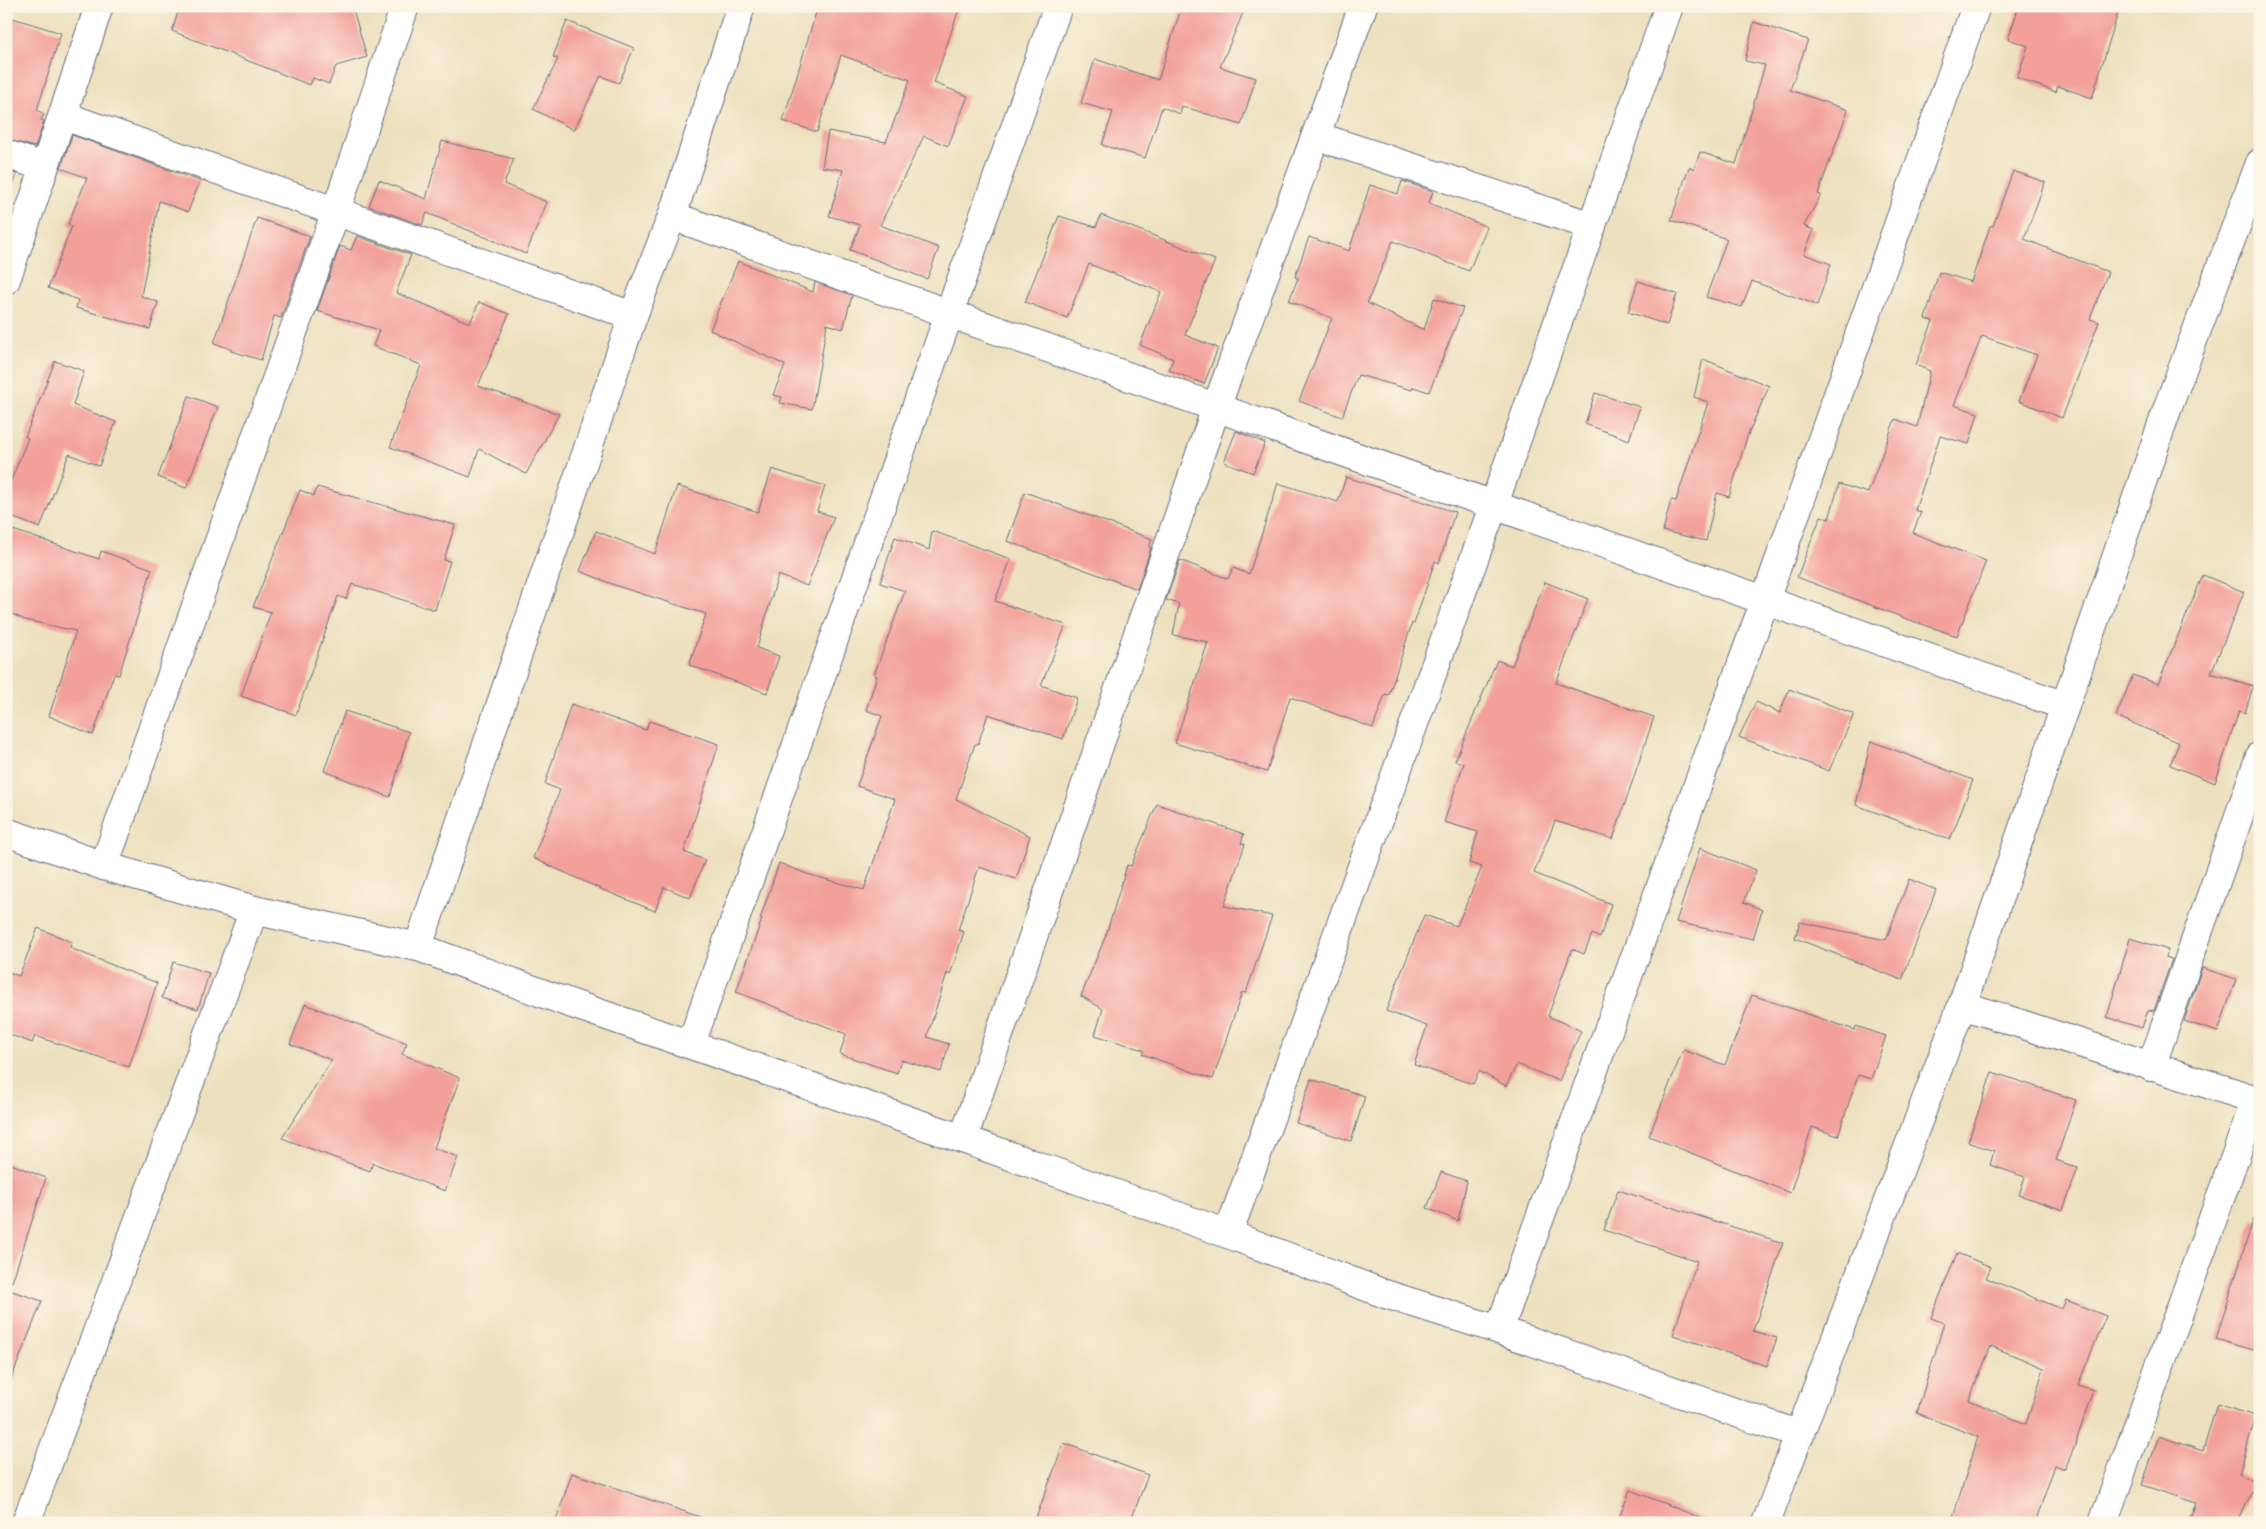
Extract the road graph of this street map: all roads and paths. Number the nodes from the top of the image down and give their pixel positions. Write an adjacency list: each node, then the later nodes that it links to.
1 (98, 6): 8 (street)
2 (405, 6): 13 (street)
3 (741, 6): 14 (street)
4 (1058, 6): 17 (street)
5 (1363, 6): 9 (street)
6 (1669, 6): 15 (street)
7 (1976, 6): 21 (street)
8 (64, 116): 12 (street); 13 (street)
9 (1316, 136): 15 (street); 19 (street)
10 (6, 154): 12 (street)
11 (2260, 163): 22 (street)
12 (44, 167): 16 (street)
13 (336, 211): 18 (street); 25 (street)
14 (672, 216): 17 (street); 18 (street)
15 (1592, 226): 20 (street)
16 (6, 280)
17 (949, 311): 19 (street); 29 (street)
18 (633, 316): 27 (street)
19 (1216, 408): 20 (street); 32 (street)
20 (1493, 507): 21 (street); 33 (street)
21 (1764, 603): 22 (street); 34 (street)
22 (2065, 706): 28 (street)
23 (2260, 756): 30 (street)
24 (6, 832): 25 (street)
25 (104, 866): 26 (street)
26 (254, 910): 27 (street); 36 (street)
27 (418, 947): 29 (street)
28 (1962, 1005): 30 (street); 35 (street)
29 (692, 1044): 32 (street)
30 (2151, 1067): 31 (street)
31 (2258, 1100): 38 (street)
32 (963, 1139): 33 (street)
33 (1228, 1234): 34 (street)
34 (1499, 1330): 35 (street)
35 (1800, 1435): 37 (street)
36 (26, 1523)
37 (1766, 1523)
38 (2103, 1523)

